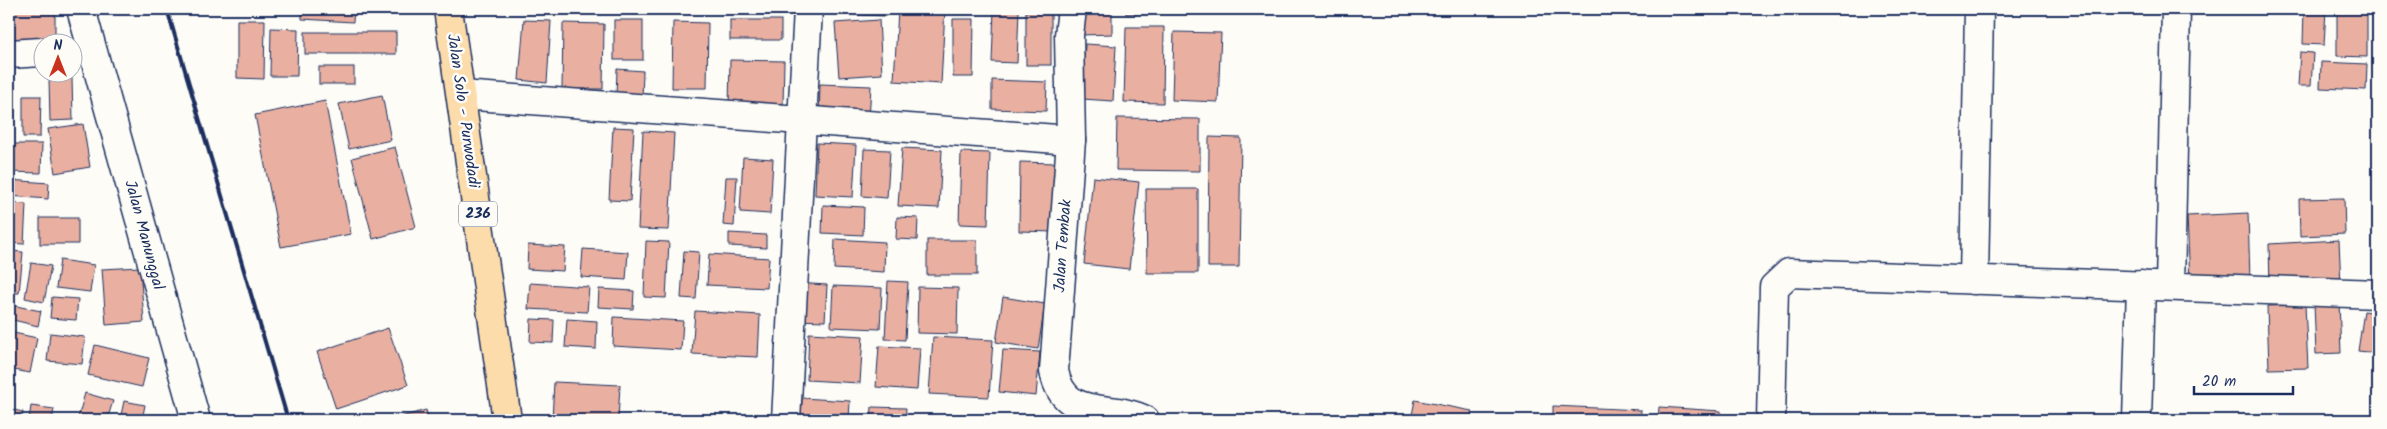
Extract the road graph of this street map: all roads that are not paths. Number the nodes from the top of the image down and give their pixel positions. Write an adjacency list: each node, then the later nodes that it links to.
1 (81, 9): 7 (street, Jalan Manunggal)
2 (448, 9): 10 (main road, Jalan Solo - Purwodadi / 236)
3 (808, 9): 11 (street)
4 (1072, 9): 12 (street, Jalan Tembak)
5 (1979, 9): 13 (street)
6 (2176, 9): 15 (street)
7 (83, 50): 17 (street, Jalan Manunggal)
8 (32, 53): 9 (street)
9 (9, 54)
10 (461, 95): 11 (street); 18 (main road, Jalan Solo - Purwodadi / 236)
11 (802, 120): 12 (street); 19 (street)
12 (1071, 140): 20 (street, Jalan Tembak)
13 (1974, 280): 14 (street); 21 (street)
14 (2141, 285): 15 (street); 22 (street)
15 (2170, 286): 16 (street)
16 (2378, 294)
17 (196, 420)
18 (507, 420)
19 (786, 420)
20 (1145, 420)
21 (1771, 420)
22 (2137, 420)

